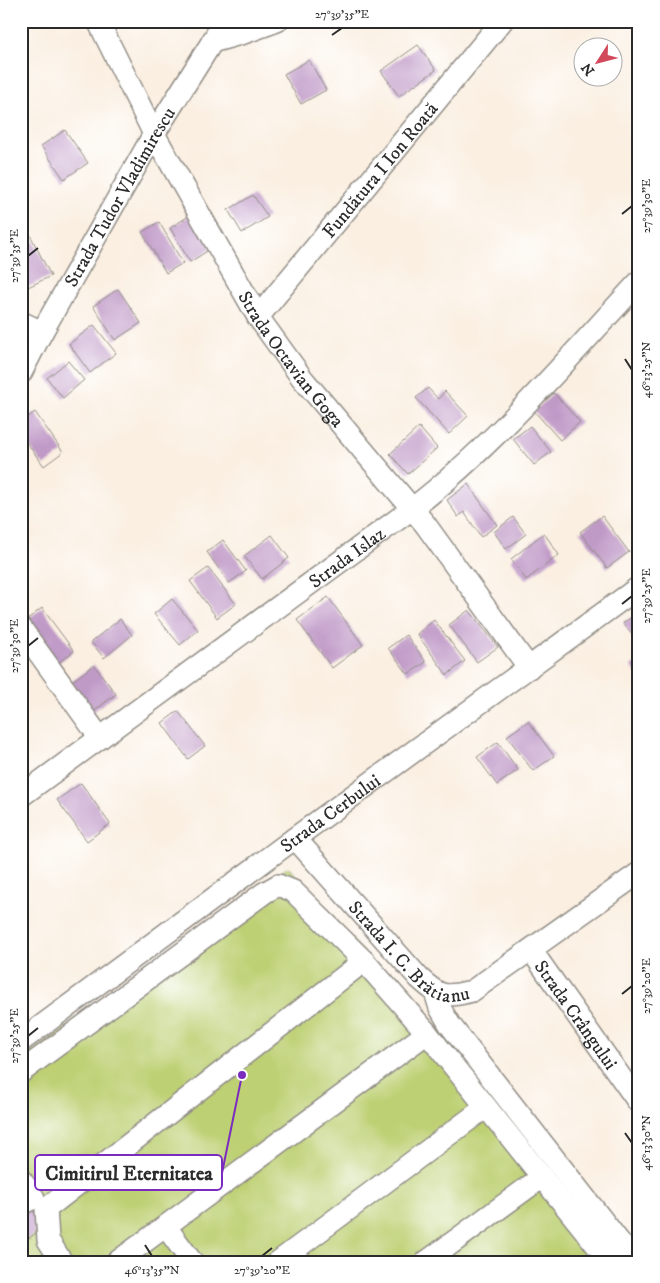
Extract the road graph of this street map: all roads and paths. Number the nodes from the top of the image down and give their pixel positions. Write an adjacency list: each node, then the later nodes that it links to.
1 (98, 21): 6 (street, Strada Octavian Goga)
2 (224, 21): 5 (street, Strada Tudor Vladimirescu)
3 (277, 21): 5 (street)
4 (502, 21): 8 (street, Fundătura I Ion Roată)
5 (212, 42): 6 (street, Strada Tudor Vladimirescu)
6 (154, 134): 8 (street, Strada Octavian Goga); 10 (street, Strada Tudor Vladimirescu)
7 (639, 282): 12 (street, Strada Islaz)
8 (258, 317): 12 (street, Strada Octavian Goga)
9 (21, 322): 10 (street)
10 (42, 332): 11 (street, Strada Tudor Vladimirescu)
11 (21, 373)
12 (413, 508): 15 (street, Strada Octavian Goga); 16 (street, Strada Islaz)
13 (639, 587): 15 (street, Strada Cerbului)
14 (21, 628): 16 (street)
15 (529, 668): 18 (street, Strada Cerbului)
16 (100, 738): 17 (street, Strada Islaz)
17 (21, 796)
18 (295, 838): 22 (street, Strada I. C. Brătianu); 24 (street, Strada Cerbului)
19 (639, 873): 20 (street, Strada I. C. Brătianu)
20 (531, 950): 22 (street, Strada I. C. Brătianu); 26 (street, Strada Crângului)
21 (364, 961): 23 (street); 25 (street); 30 (street)
22 (435, 992): 38 (street)
23 (427, 1033): 27 (street); 31 (street)
24 (21, 1041)
25 (21, 1072)
26 (639, 1103)
27 (486, 1107): 28 (street); 35 (street)
28 (542, 1177): 36 (street); 37 (street)
29 (21, 1180): 30 (street)
30 (34, 1204): 32 (street)
31 (166, 1227): 33 (street); 34 (street)
32 (62, 1262)
33 (117, 1262)
34 (192, 1262)
35 (278, 1262)
36 (426, 1262)
37 (610, 1262)
38 (635, 1262)

